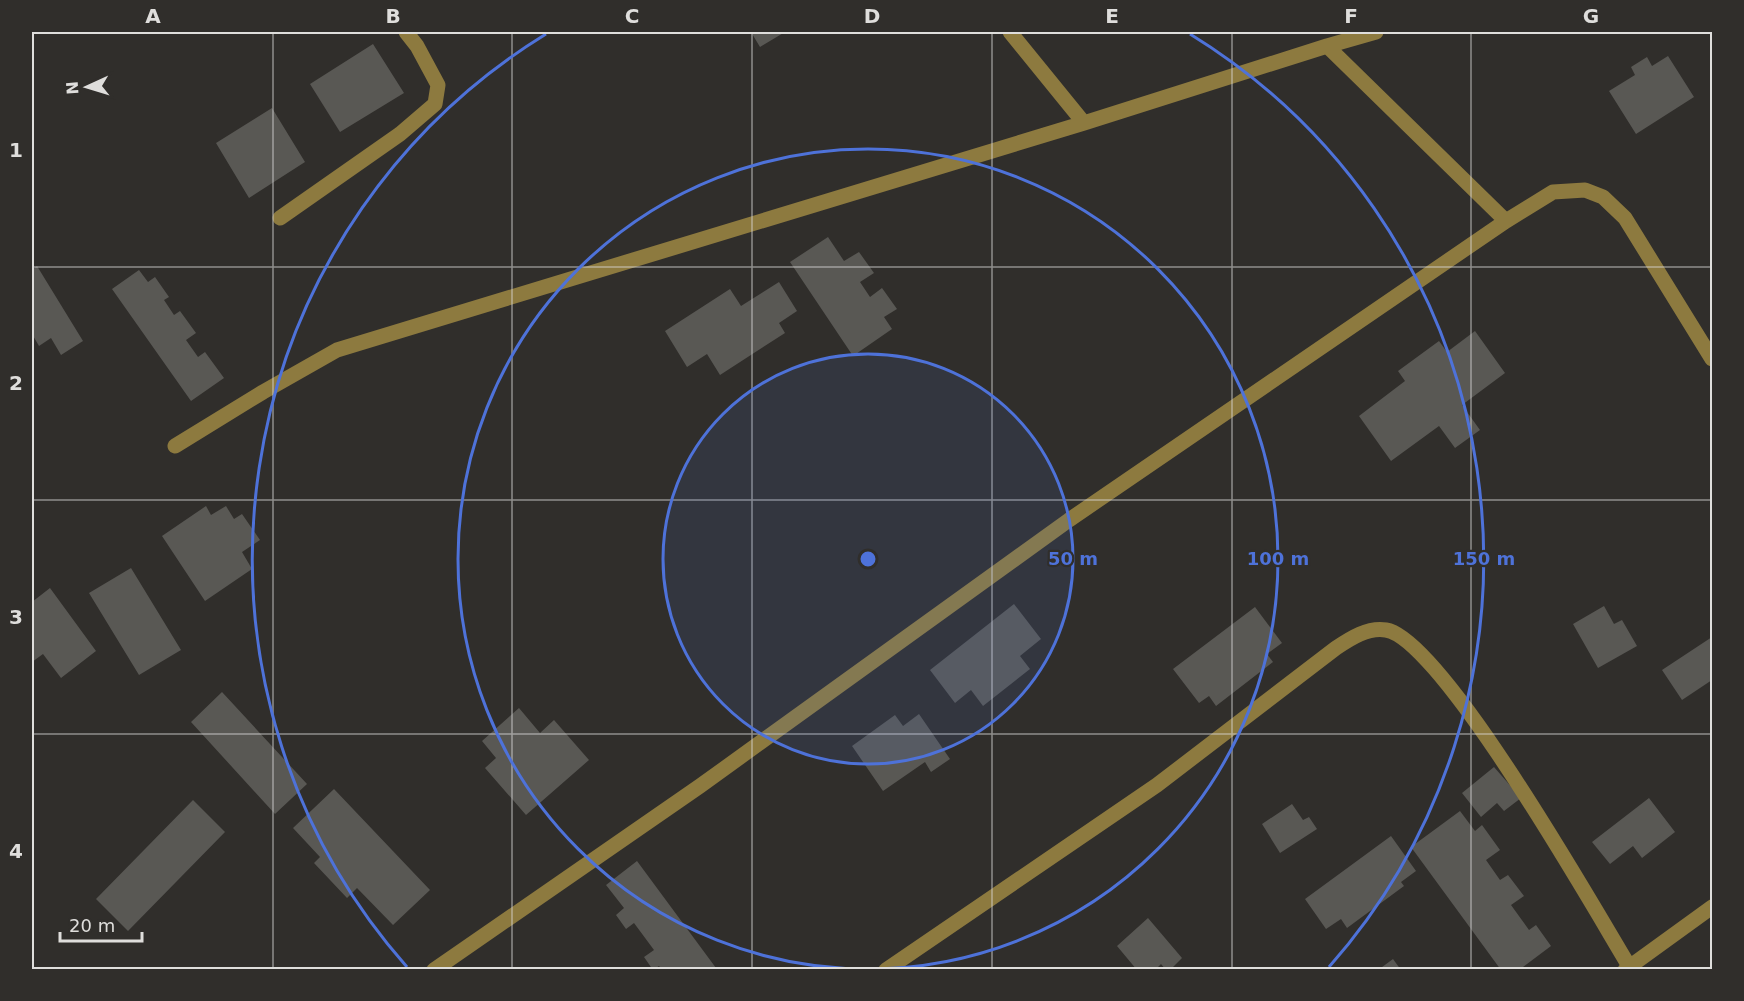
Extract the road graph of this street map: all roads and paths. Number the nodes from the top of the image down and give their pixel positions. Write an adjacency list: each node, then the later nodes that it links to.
1 (406, 32): 6 (street)
2 (1010, 32): 5 (street)
3 (1376, 32): 4 (street)
4 (1327, 46): 5 (street); 7 (street)
5 (1084, 123): 9 (street)
6 (280, 218)
7 (1506, 221): 8 (street); 12 (street)
8 (1710, 349)
9 (175, 446)
10 (1713, 907): 11 (street)
11 (1627, 968): 13 (street)
12 (434, 969)
13 (886, 969)

